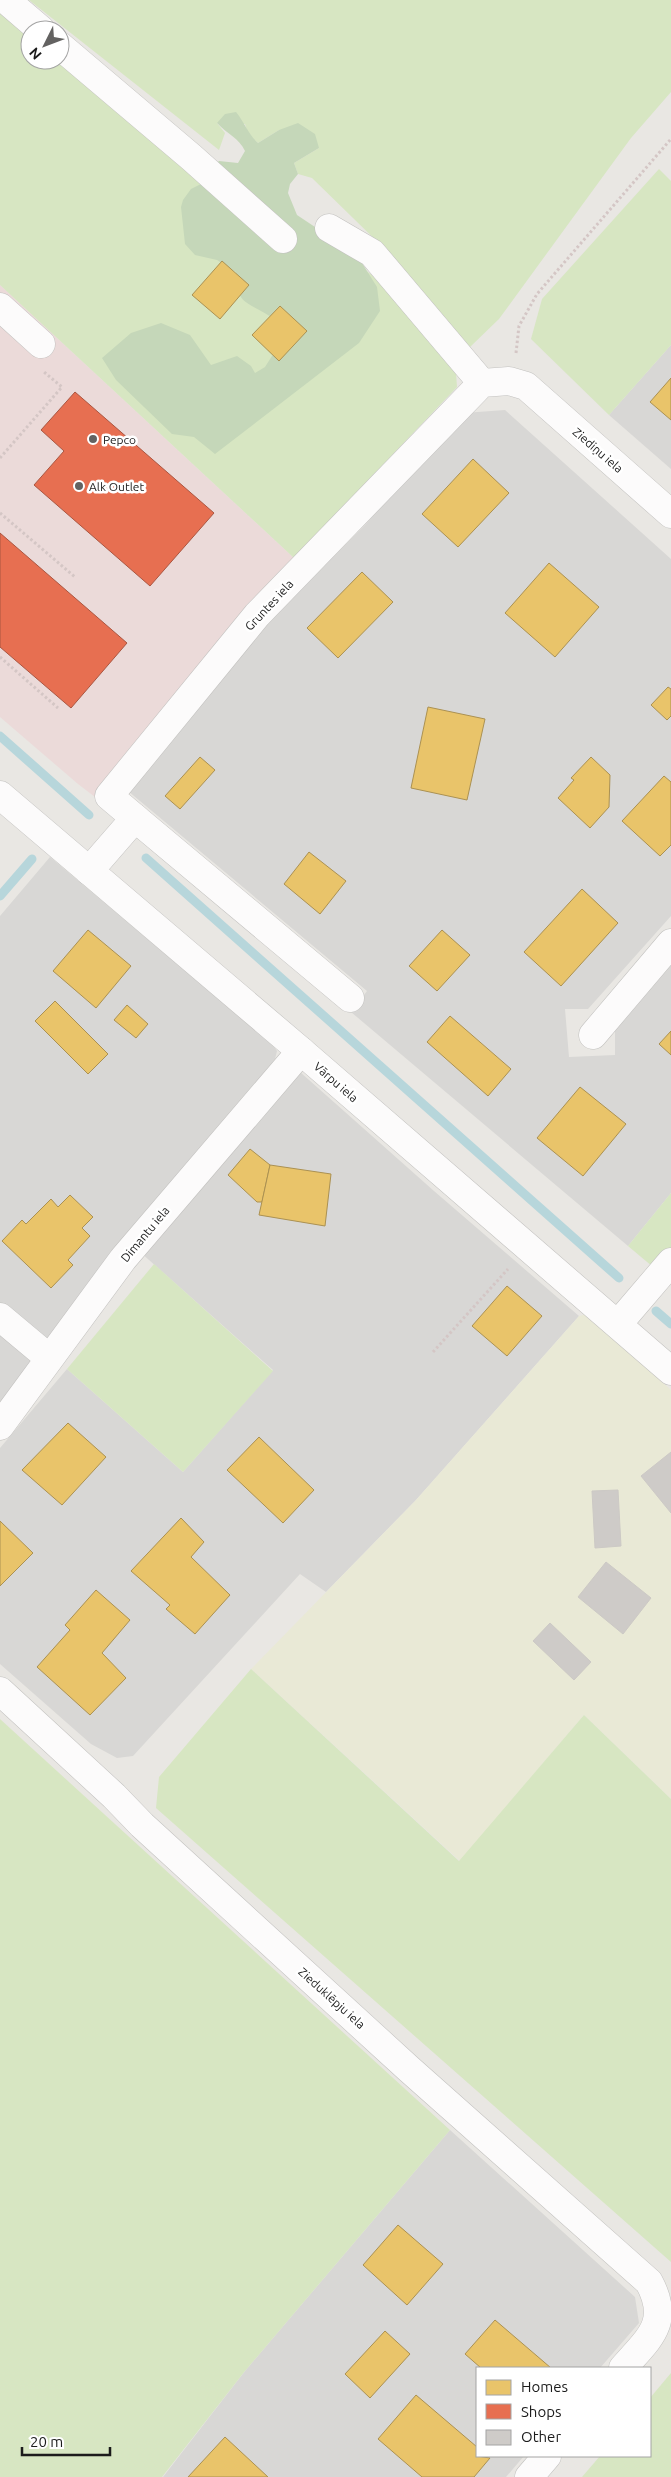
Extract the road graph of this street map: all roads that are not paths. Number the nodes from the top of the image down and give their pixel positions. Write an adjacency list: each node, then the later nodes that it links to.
1 (6, 0): 2 (street)
2 (29, 20)
3 (70, 54): 5 (street)
4 (330, 228): 8 (street)
5 (283, 239)
6 (0, 307): 7 (street)
7 (42, 357)
8 (482, 383): 9 (street, Ziediņu iela); 11 (street, Gruntes iela)
9 (671, 514)
10 (0, 795): 12 (street, Vārpu iela)
11 (135, 818): 12 (street); 14 (street)
12 (90, 871): 16 (street, Vārpu iela)
13 (671, 943): 15 (street)
14 (350, 998)
15 (593, 1035)
16 (301, 1051): 19 (street, Vārpu iela); 20 (street, Dimantu iela)
17 (671, 1262): 19 (street)
18 (0, 1317): 20 (street)
19 (618, 1324): 21 (street, Vārpu iela)
20 (49, 1358): 22 (street, Dimantu iela)
21 (671, 1371)
22 (0, 1426)
23 (0, 1691): 24 (street, Zieduklēpju iela)
24 (624, 2367)
25 (546, 2457): 26 (street)
26 (529, 2477)

